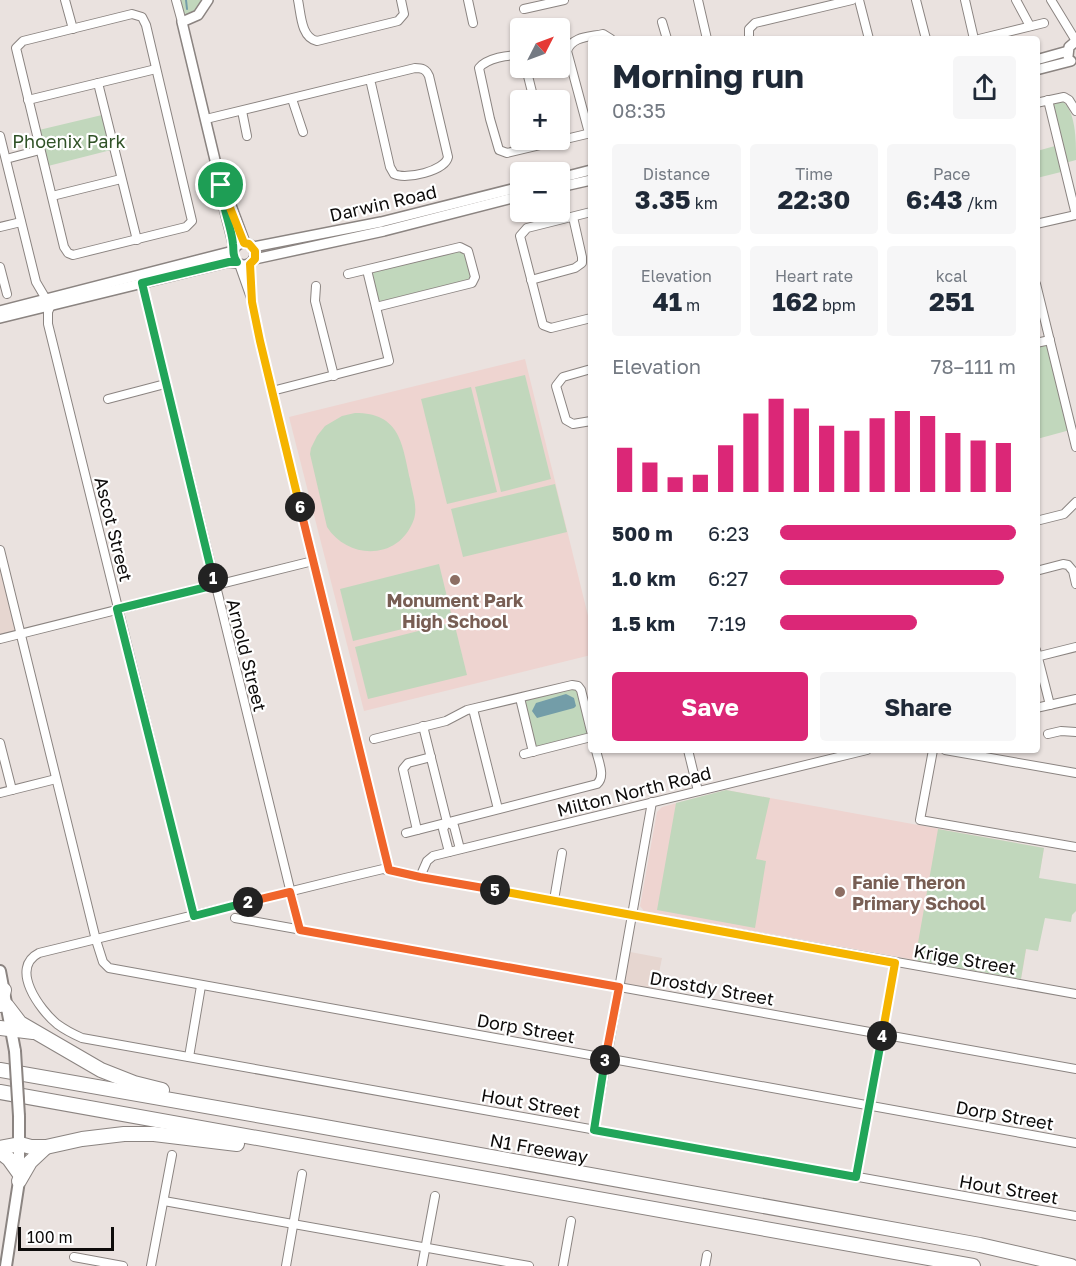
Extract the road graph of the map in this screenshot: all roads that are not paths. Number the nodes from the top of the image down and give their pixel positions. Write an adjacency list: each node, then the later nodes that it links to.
1 (65, 0): 22 (street)
2 (176, 0): 17 (street)
3 (208, 0): 17 (street)
4 (298, 0): 5 (street)
5 (401, 0)
6 (468, 0): 19 (street)
7 (564, 0): 15 (street)
8 (698, 0): 26 (street)
9 (852, 0): 27 (street)
10 (859, 0): 28 (street)
11 (916, 0): 29 (street)
12 (965, 0): 30 (street)
13 (1016, 0): 21 (street)
14 (1052, 0): 33 (street)
15 (554, 1): 16 (street)
16 (524, 9)
17 (182, 22): 47 (street)
18 (662, 22): 25 (street)
19 (473, 23)
20 (1044, 23): 21 (street)
21 (1030, 26): 31 (street)
22 (73, 29): 37 (street); 42 (street)
23 (591, 36): 24 (street)
24 (607, 36)
25 (666, 36)
26 (706, 36)
27 (749, 36)
28 (868, 36)
29 (925, 36)
30 (976, 36)
31 (989, 36)
32 (588, 37): 48 (street)
33 (1072, 45): 35 (street); 36 (street)
34 (510, 56): 55 (street)
35 (1040, 58)
36 (1073, 62): 38 (street)
37 (156, 69): 40 (street); 72 (street)
38 (1040, 69)
39 (370, 79): 39 (street); 41 (street)
40 (98, 83): 42 (street); 59 (street)
41 (292, 99): 45 (street); 49 (street)
42 (28, 100): 54 (street)
43 (1048, 100): 44 (street); 46 (street); 67 (street)
44 (1040, 102)
45 (242, 111): 47 (street); 52 (street)
46 (1076, 111)
47 (206, 119): 61 (street)
48 (588, 126)
49 (303, 132)
50 (588, 133): 53 (street)
51 (0, 136): 56 (street)
52 (247, 136)
53 (570, 137)
54 (40, 150): 56 (street); 64 (street)
55 (517, 150)
56 (6, 159): 69 (street)
57 (588, 171): 58 (street)
58 (570, 175)
59 (121, 179): 64 (street); 72 (street)
60 (588, 181): 62 (street)
61 (221, 185): 73 (street); 74 (street)
62 (570, 185)
63 (510, 190): 73 (street, Darwin Road)
64 (52, 196): 72 (street)
65 (510, 199): 75 (street, Darwin Road)
66 (588, 213): 68 (street)
67 (1076, 215): 70 (street)
68 (573, 217): 80 (street); 80 (street)
69 (21, 222): 71 (street); 81 (street)
70 (1040, 223)
71 (0, 227)
72 (137, 240)
73 (249, 245): 74 (street); 75 (street)
74 (234, 250): 76 (street); 86 (street)
75 (252, 261): 76 (street); 87 (street)
76 (238, 263): 82 (street); 87 (street)
77 (0, 267): 84 (street)
78 (367, 270): 79 (street); 89 (street); 89 (street)
79 (348, 274)
80 (531, 280): 92 (street)
81 (36, 282): 86 (street); 88 (street)
82 (142, 283): 86 (street); 98 (street, Arnold Street)
83 (316, 286): 97 (street)
84 (7, 294)
85 (1040, 300): 94 (street)
86 (48, 302): 88 (street); 93 (street, Ascot Street)
87 (252, 302): 99 (street)
88 (36, 306): 90 (street); 91 (street); 93 (street, Ascot Street)
89 (376, 307): 97 (street)
90 (0, 311)
91 (0, 318)
92 (588, 319)
93 (48, 324): 111 (street, Ascot Street)
94 (1050, 340): 95 (street); 101 (street)
95 (1040, 342)
96 (588, 370): 102 (street)
97 (334, 376): 99 (street)
98 (165, 384): 100 (street); 110 (street, Arnold Street)
99 (272, 391): 107 (street)
100 (108, 399)
101 (1072, 410): 103 (street)
102 (588, 422)
103 (1076, 447)
104 (1076, 502): 105 (street)
105 (1040, 520)
106 (0, 550): 112 (street, Dorp Street)
107 (313, 561): 110 (street); 151 (street)
108 (1040, 570): 109 (street)
109 (1076, 584)
110 (215, 585): 111 (street); 153 (street, Arnold Street)
111 (117, 609): 112 (street); 156 (street, Ascot Street)
112 (21, 634): 113 (street); 138 (street, Dorp Street)
113 (0, 639)
114 (1076, 648): 115 (street)
115 (1040, 654)
116 (1040, 667): 119 (street)
117 (520, 698): 121 (street); 122 (street); 129 (street)
118 (1076, 699): 119 (street)
119 (1050, 705): 120 (street)
120 (1040, 707)
121 (473, 709): 123 (street); 143 (street)
122 (588, 718)
123 (423, 726): 127 (street); 136 (street)
124 (1076, 732): 125 (street)
125 (1048, 734)
126 (588, 738): 129 (street)
127 (374, 739)
128 (0, 742): 139 (street)
129 (533, 752): 135 (street)
130 (597, 753): 143 (street)
131 (689, 753): 140 (street)
132 (855, 753): 140 (street, Milton North Road)
133 (932, 753): 147 (street)
134 (962, 753): 137 (street)
135 (524, 754)
136 (431, 758): 144 (street); 145 (street)
137 (1076, 773)
138 (56, 779): 139 (street); 159 (street, Dorp Street)
139 (12, 790): 141 (street)
140 (698, 791): 142 (street, Milton North Road)
141 (0, 794)
142 (652, 802): 148 (street, Milton North Road); 155 (street)
143 (498, 809): 144 (street)
144 (447, 822): 145 (street); 148 (street); 149 (street)
145 (417, 830): 146 (street)
146 (406, 833)
147 (1076, 847)
148 (460, 849): 149 (street, Milton North Road)
149 (449, 852): 152 (street, Milton North Road)
150 (562, 852): 154 (street)
151 (389, 870): 152 (street, Krige Street); 153 (street)
152 (420, 877): 154 (street, Krige Street)
153 (290, 892): 156 (street); 158 (street, Arnold Street)
154 (554, 900): 155 (street, Krige Street)
155 (632, 915): 160 (street, Krige Street); 163 (street)
156 (194, 916): 159 (street)
157 (236, 918): 158 (street, Drostdy Street)
158 (300, 930): 163 (street, Drostdy Street)
159 (96, 940): 162 (street, Dorp Street); 170 (street, Hout Street)
160 (895, 963): 165 (street, Krige Street); 169 (street)
161 (0, 971): 164 (main road)
162 (201, 986): 170 (street); 171 (street, Dorp Street)
163 (619, 987): 169 (street, Drostdy Street); 171 (street)
164 (4, 990): 166 (highway)
165 (1076, 994)
166 (4, 1006): 167 (main road); 168 (highway)
167 (6, 1030): 168 (highway); 179 (main road, bridge)
168 (35, 1032): 176 (highway)
169 (882, 1034): 172 (street, Drostdy Street); 175 (street)
170 (189, 1057): 177 (street, Hout Street)
171 (606, 1058): 175 (street, Dorp Street); 177 (street)
172 (1076, 1069)
173 (0, 1070): 176 (highway, N1 Freeway)
174 (0, 1092): 182 (highway)
175 (869, 1106): 178 (street, Dorp Street); 186 (street)
176 (308, 1124): 204 (highway, N1 Freeway)
177 (594, 1130): 186 (street, Hout Street)
178 (1076, 1143)
179 (20, 1144): 180 (highway); 181 (highway); 185 (main road)
180 (46, 1147): 182 (highway); 185 (highway)
181 (0, 1150): 185 (highway)
182 (320, 1150): 203 (highway)
183 (172, 1155): 188 (street)
184 (302, 1174): 191 (street)
185 (19, 1177): 195 (main road)
186 (856, 1177): 189 (street, Hout Street)
187 (435, 1196): 192 (street)
188 (164, 1201): 191 (street); 197 (street)
189 (1076, 1216)
190 (571, 1221): 201 (street)
191 (293, 1224): 192 (street); 198 (street)
192 (425, 1248): 199 (street); 200 (street)
193 (706, 1255): 202 (street)
194 (74, 1257): 196 (street)
195 (6, 1266)
196 (123, 1266)
197 (151, 1266)
198 (286, 1266)
199 (422, 1266)
200 (529, 1266)
201 (563, 1266)
202 (705, 1266)
203 (973, 1266)
204 (1071, 1266)

